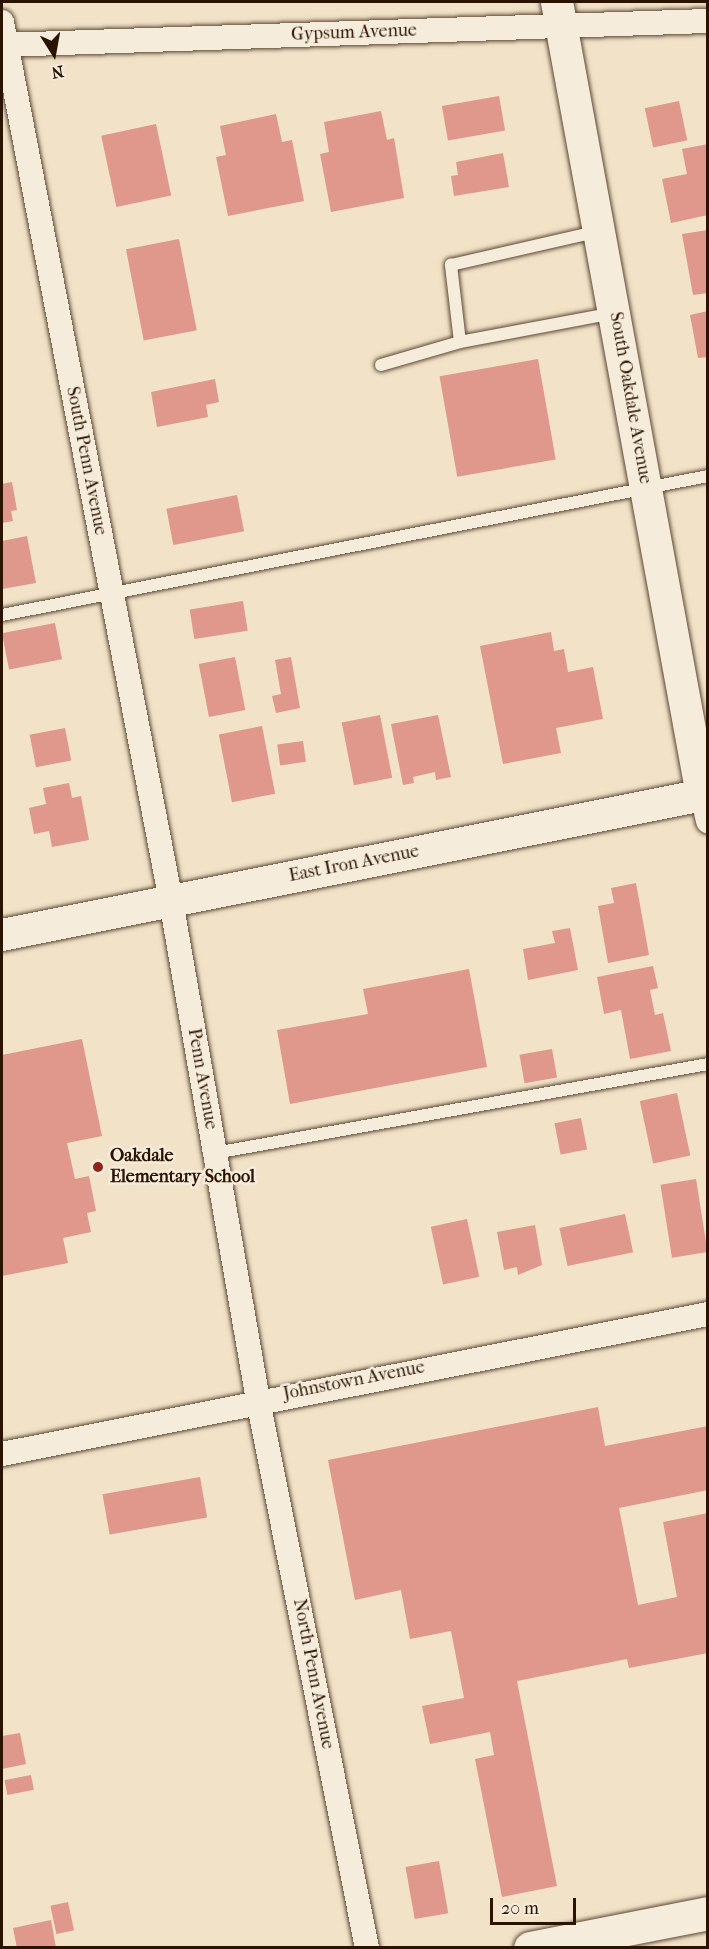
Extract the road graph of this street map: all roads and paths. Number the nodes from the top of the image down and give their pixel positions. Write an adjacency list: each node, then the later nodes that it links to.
1 (559, 13): 2 (street, Gypsum Avenue); 3 (street, Gypsum Avenue); 4 (street, South Oakdale Avenue)
2 (708, 21)
3 (3, 37): 10 (street, South Penn Avenue)
4 (599, 231): 5 (street, South Oakdale Avenue); 6 (lane)
5 (614, 313): 6 (lane); 9 (street, South Oakdale Avenue)
6 (460, 342): 7 (lane)
7 (381, 365)
8 (708, 476): 9 (lane)
9 (646, 488): 10 (lane); 12 (street, South Oakdale Avenue)
10 (112, 593): 11 (lane); 13 (street, South Penn Avenue)
11 (2, 615)
12 (706, 803): 13 (street, East Iron Avenue)
13 (171, 901): 14 (street, East Iron Avenue); 16 (street, Penn Avenue)
14 (2, 935)
15 (708, 1064): 16 (lane)
16 (215, 1153): 18 (street, Penn Avenue)
17 (708, 1314): 18 (street, Johnstown Avenue)
18 (258, 1400): 19 (street, Johnstown Avenue); 21 (street, North Penn Avenue)
19 (2, 1454)
20 (708, 1913): 22 (main road)
21 (367, 1947)
22 (530, 1947)

